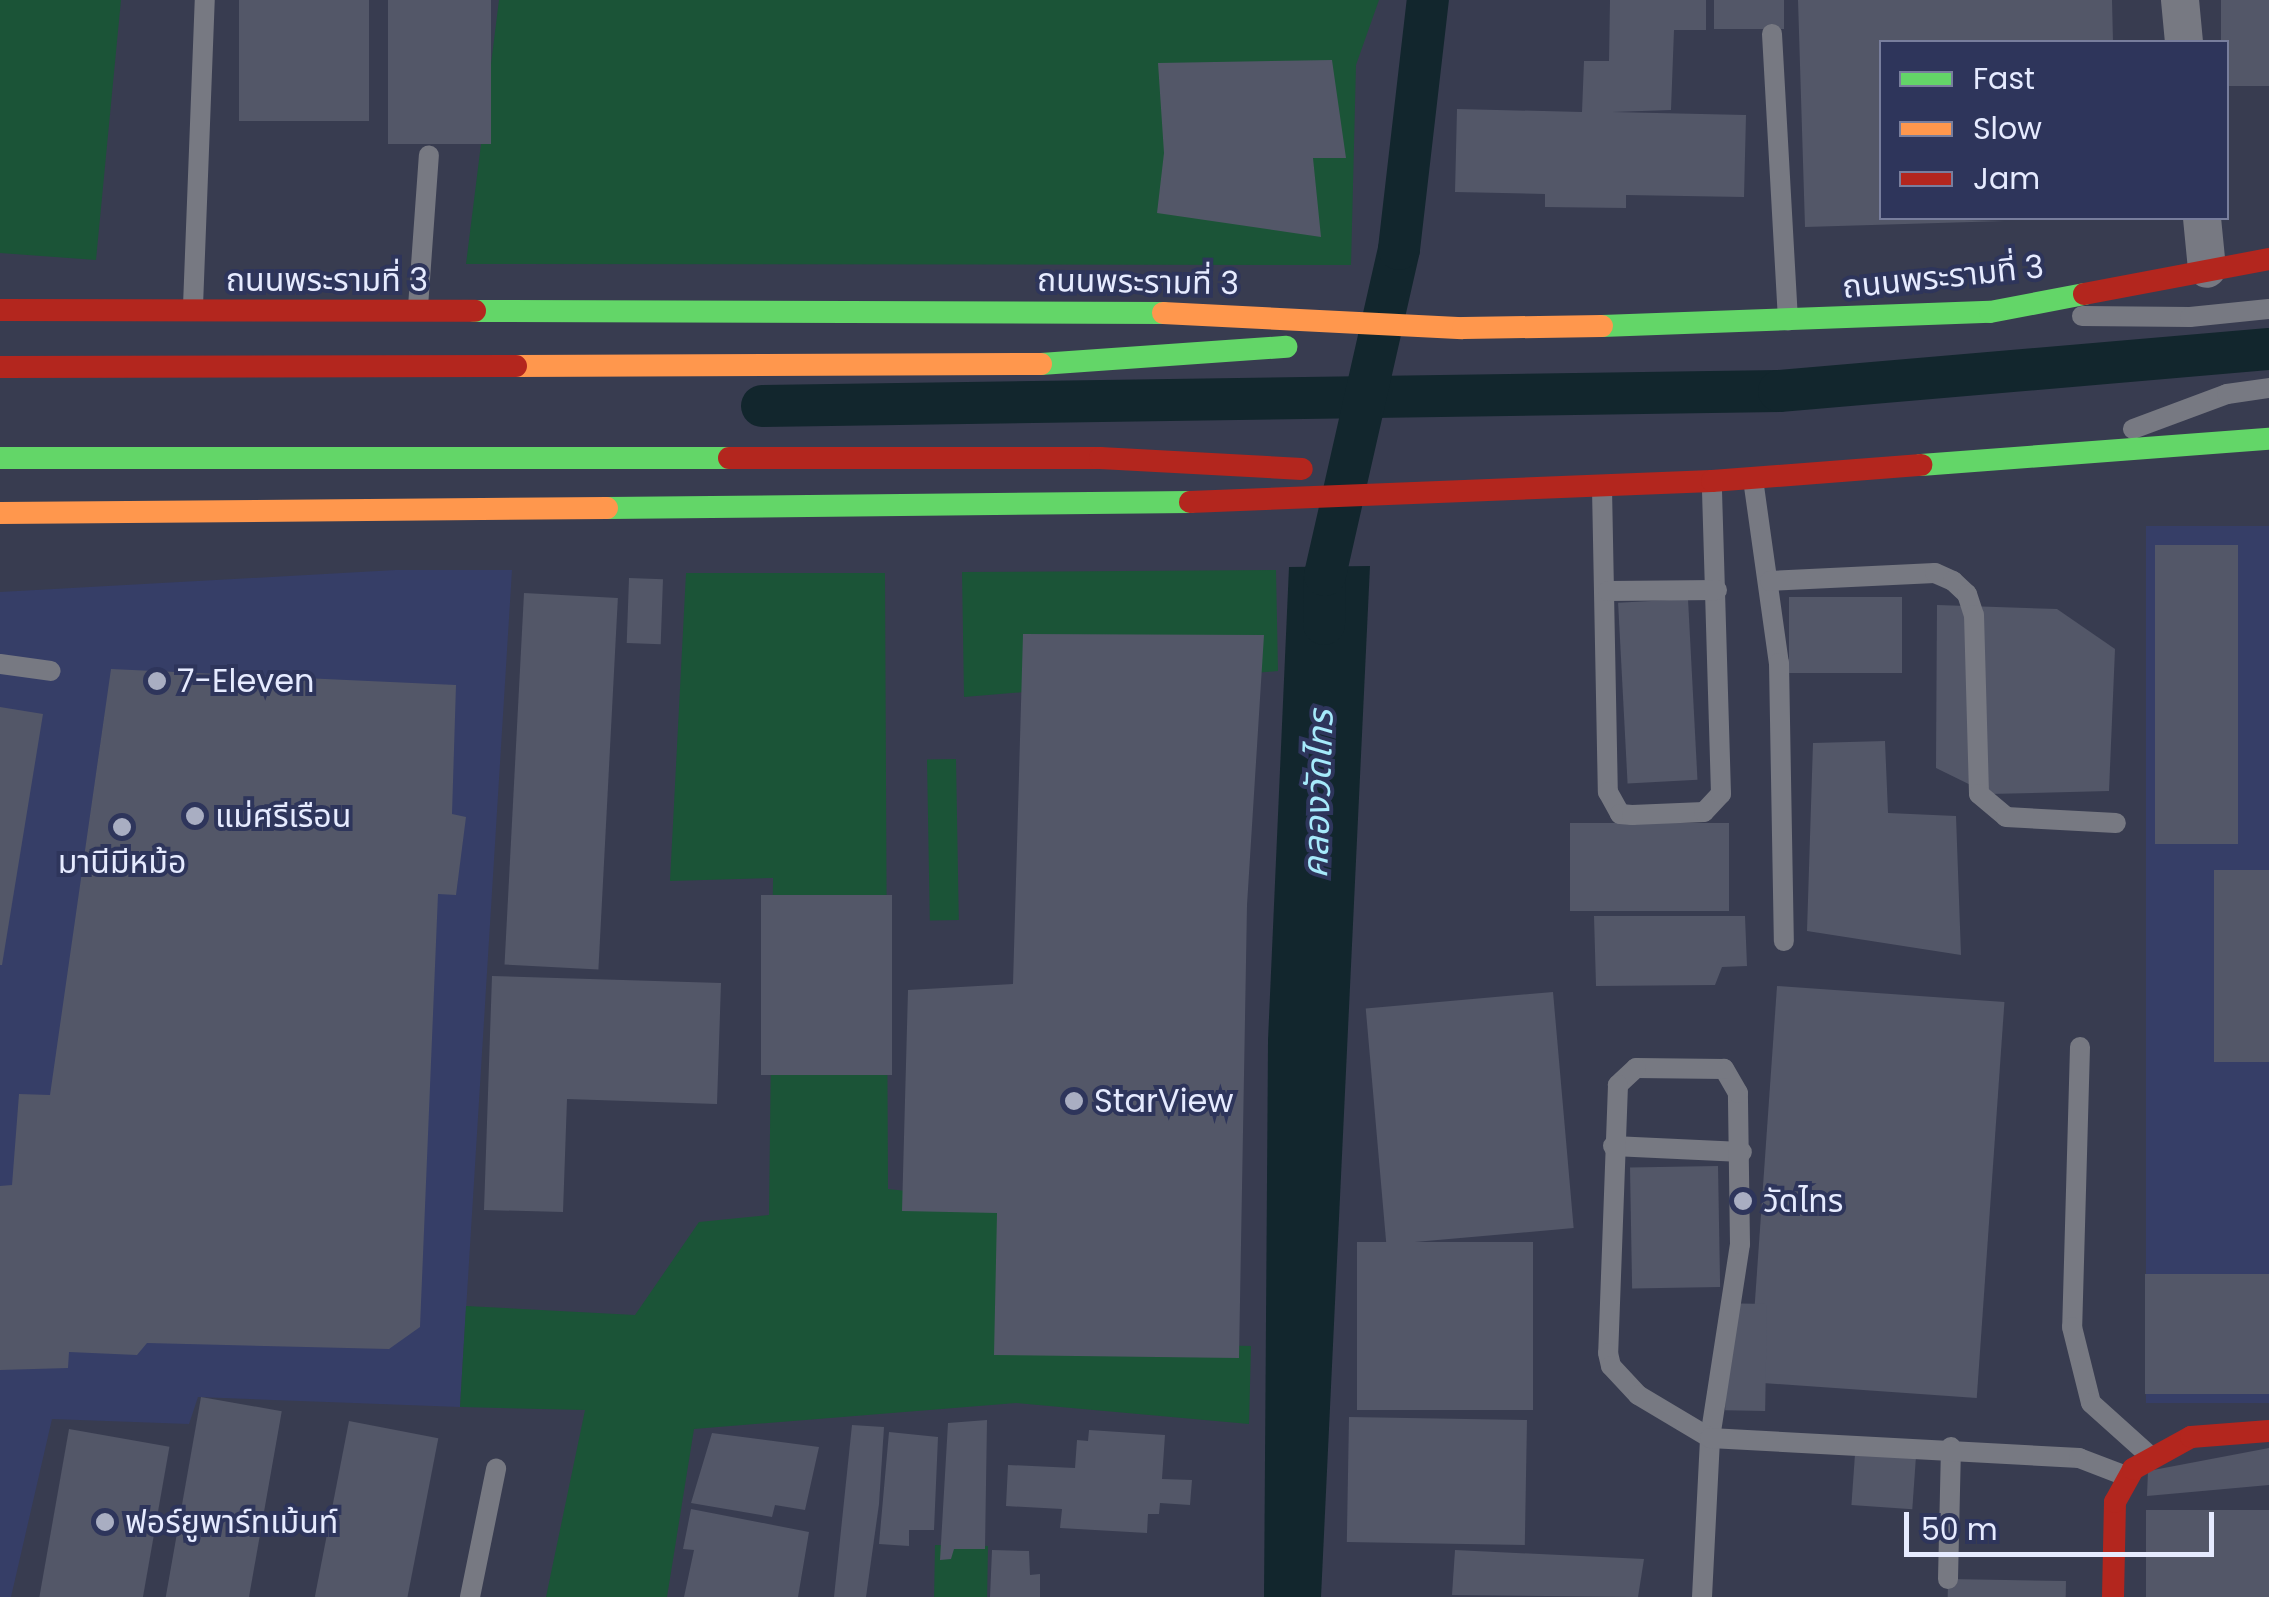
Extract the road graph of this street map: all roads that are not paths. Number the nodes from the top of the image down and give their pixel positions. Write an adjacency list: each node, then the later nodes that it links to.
1 (205, 0): 13 (lane)
2 (2180, 0): 4 (street)
3 (1772, 34): 14 (lane)
4 (2184, 40)
5 (429, 155): 11 (lane)
6 (2202, 220): 8 (street)
7 (2269, 259): 8 (main road, ถนนพระรามที่ 3)
8 (2206, 269): 12 (main road, ถนนพระรามที่ 3)
9 (2269, 309): 12 (lane)
10 (0, 310): 13 (main road, ถนนพระรามที่ 3)
11 (418, 312): 13 (main road, ถนนพระรามที่ 3); 15 (main road, ถนนพระรามที่ 3)
12 (1990, 312): 14 (main road, ถนนพระรามที่ 3)
13 (193, 313)
14 (1788, 323): 15 (main road, ถนนพระรามที่ 3)
15 (1463, 328): 16 (main road, ถนนพระรามที่ 3)
16 (0, 367)
17 (2269, 388): 19 (lane)
18 (2269, 438): 19 (main road)
19 (2078, 450): 21 (main road)
20 (0, 458): 23 (main road)
21 (1752, 478): 22 (main road); 26 (lane)
22 (1712, 481): 24 (main road); 27 (lane)
23 (1450, 487): 24 (main road); 25 (main road)
24 (1602, 487): 28 (lane)
25 (0, 513)
26 (1770, 582): 31 (lane); 32 (lane)
27 (1716, 590): 28 (lane); 28 (lane)
28 (1608, 591)
29 (0, 664): 30 (lane)
30 (51, 671)
31 (2116, 823)
32 (1784, 941)
33 (2080, 1046): 39 (lane)
34 (1613, 1146): 35 (lane); 35 (lane); 37 (lane)
35 (1742, 1152): 37 (lane)
36 (2269, 1431): 39 (main road)
37 (1710, 1438): 38 (lane); 44 (lane)
38 (1951, 1447): 41 (lane); 42 (lane)
39 (2150, 1456): 41 (main road)
40 (496, 1469): 43 (lane)
41 (2128, 1478): 45 (main road)
42 (1948, 1579)
43 (470, 1597)
44 (1702, 1597)
45 (2113, 1597)

